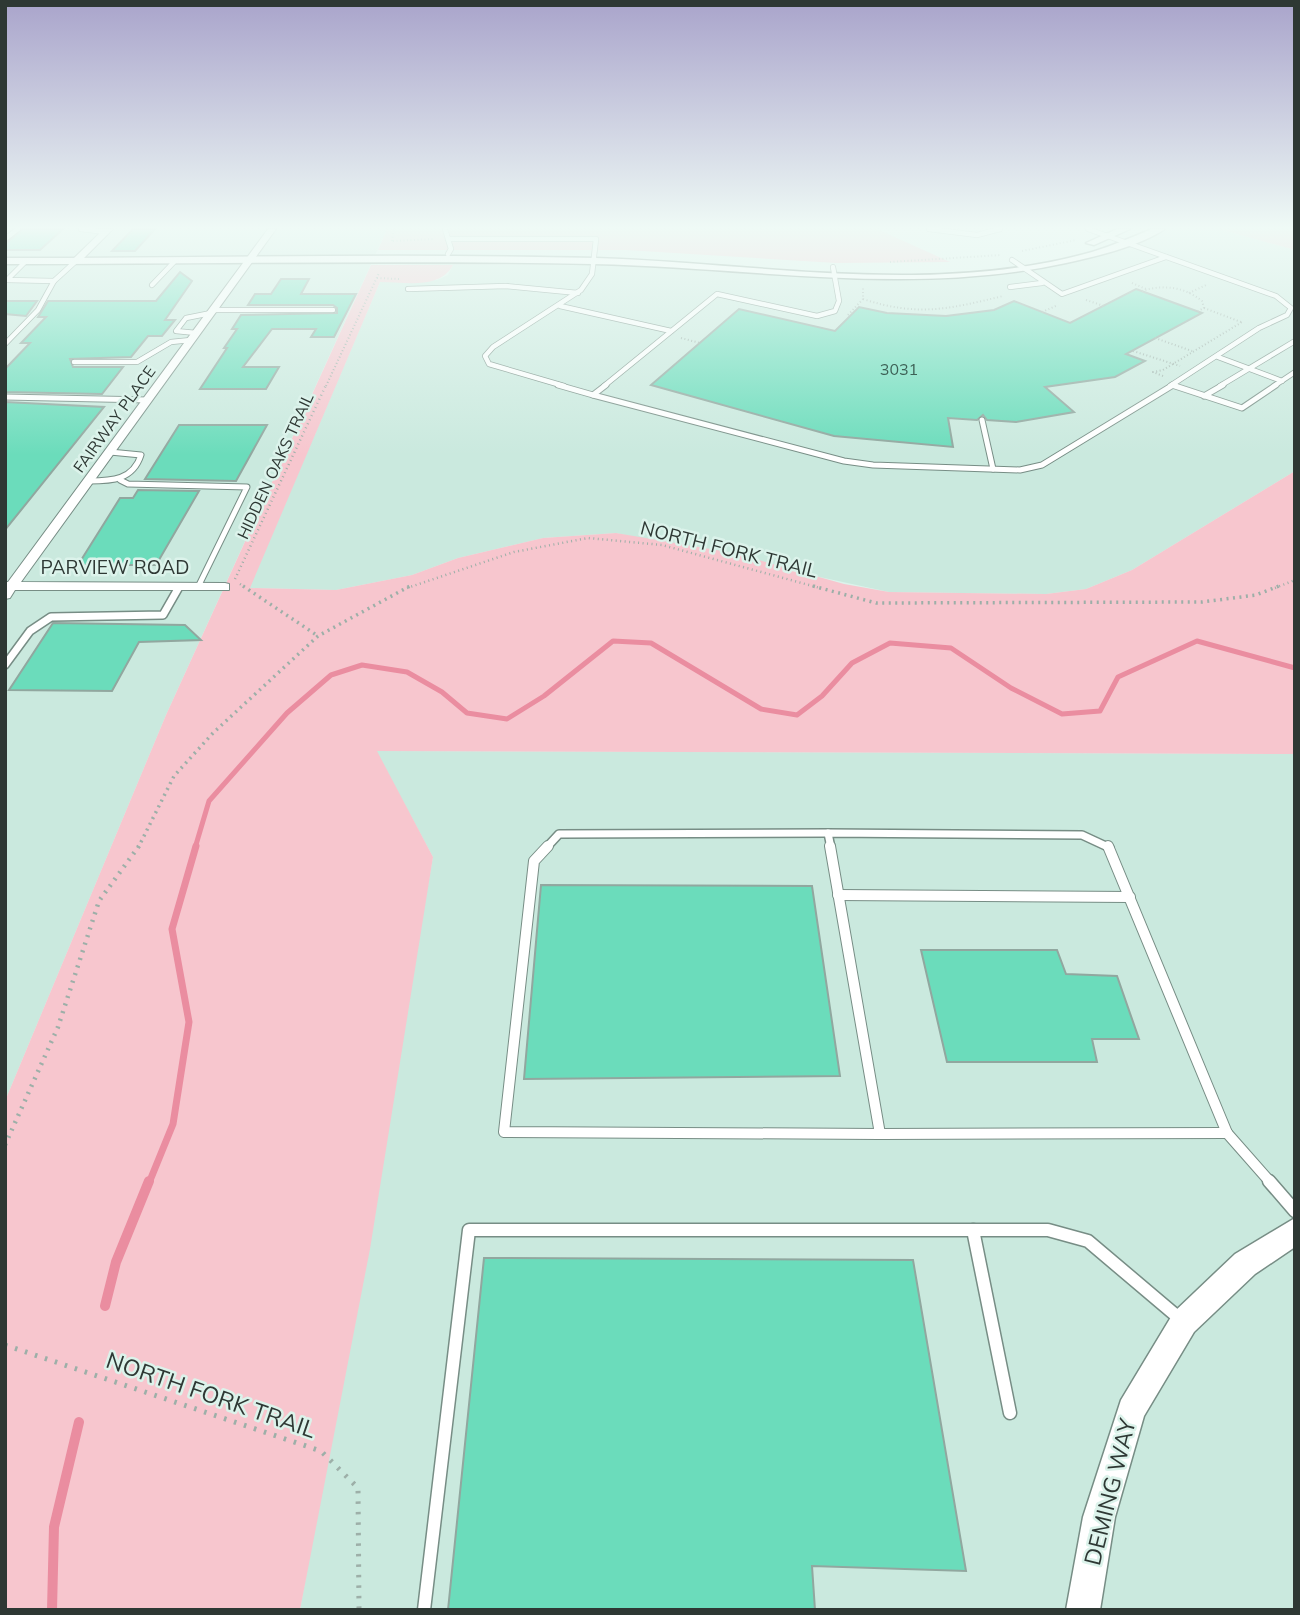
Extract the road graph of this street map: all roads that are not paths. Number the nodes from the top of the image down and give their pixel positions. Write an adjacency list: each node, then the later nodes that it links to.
1 (41, 304): 15 (lane)
2 (217, 304): 9 (street, FAIRWAY PLACE)
3 (704, 304): 12 (lane)
4 (764, 304): 5 (lane)
5 (838, 304)
6 (1286, 304): 10 (lane)
7 (560, 306): 12 (lane); 22 (lane)
8 (333, 310): 9 (lane)
9 (212, 312): 13 (street, FAIRWAY PLACE); 13 (lane)
10 (1287, 315): 11 (lane); 16 (lane)
11 (1295, 318)
12 (671, 331): 22 (lane)
13 (193, 337): 17 (lane); 25 (street, FAIRWAY PLACE)
14 (1295, 341): 18 (lane)
15 (5, 344)
16 (1218, 357): 18 (lane); 21 (lane)
17 (74, 362)
18 (1249, 369): 20 (lane); 23 (lane)
19 (1295, 372): 20 (lane)
20 (1282, 381): 23 (lane)
21 (1172, 385): 23 (lane); 28 (lane)
22 (593, 395): 28 (lane)
23 (1204, 396)
24 (5, 397): 25 (lane)
25 (148, 400): 27 (street, FAIRWAY PLACE)
26 (982, 420): 28 (lane)
27 (110, 452): 29 (lane); 30 (street, FAIRWAY PLACE)
28 (993, 469)
29 (120, 480): 30 (lane); 32 (lane)
30 (89, 481): 34 (street, FAIRWAY PLACE)
31 (179, 587): 32 (street, PARVIEW ROAD); 34 (street, PARVIEW ROAD); 35 (lane)
32 (198, 587): 33 (street, PARVIEW ROAD)
33 (225, 587)
34 (8, 589)
35 (5, 665)
36 (828, 833): 37 (lane); 38 (lane); 40 (lane)
37 (838, 895): 38 (lane); 40 (lane)
38 (1130, 897): 39 (lane)
39 (1227, 1133): 40 (lane); 41 (lane)
40 (880, 1134)
41 (1295, 1211)
42 (973, 1230): 44 (lane); 45 (lane); 46 (lane)
43 (1295, 1231): 44 (street, DEMING WAY)
44 (1184, 1322): 47 (street, DEMING WAY)
45 (1010, 1413)
46 (424, 1610)
47 (1083, 1610)

